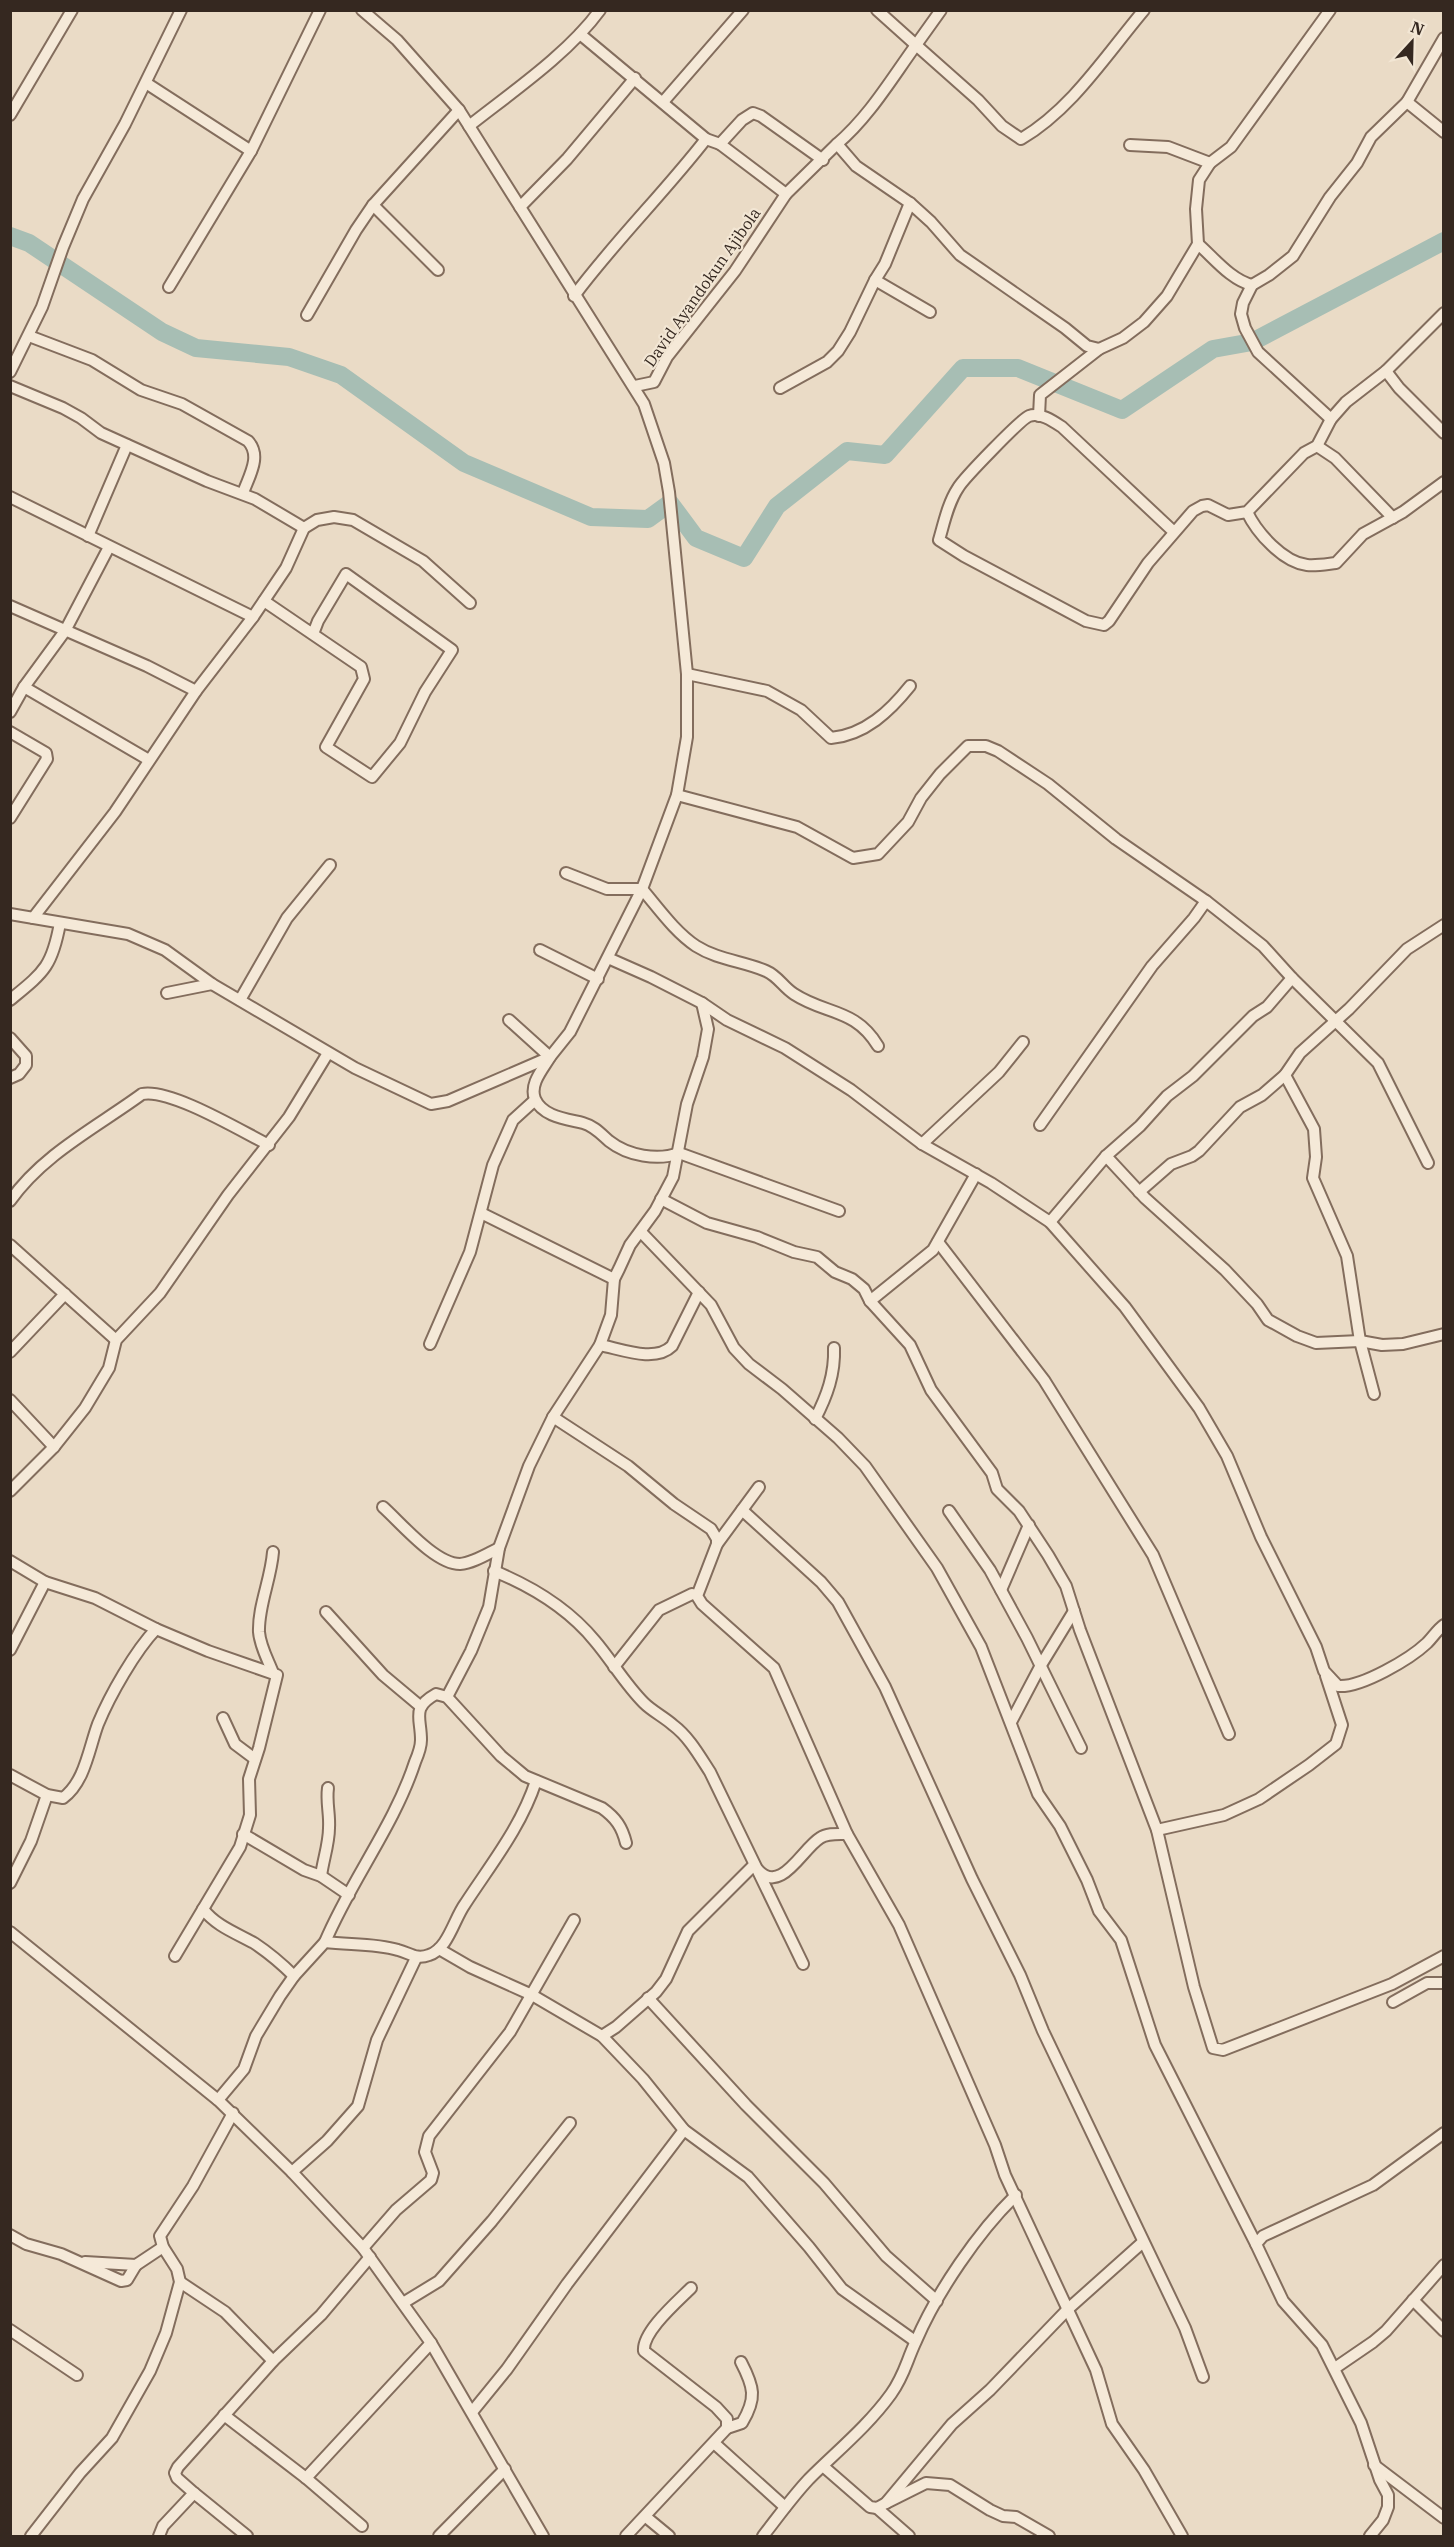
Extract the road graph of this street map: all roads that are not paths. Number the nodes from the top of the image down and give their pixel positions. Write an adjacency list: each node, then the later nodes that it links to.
1 (72, 10): 19 (street)
2 (181, 10): 15 (street)
3 (320, 10): 26 (street)
4 (362, 10): 18 (street)
5 (600, 10): 11 (street)
6 (743, 10): 16 (street)
7 (877, 10): 13 (street)
8 (940, 10): 13 (street, David Ayandokun Ajibola)
9 (1144, 10): 13 (street)
10 (1330, 10): 28 (street)
11 (580, 34): 14 (street); 20 (street)
12 (1443, 38): 17 (street)
13 (916, 45): 24 (street, David Ayandokun Ajibola)
14 (635, 78): 16 (street); 32 (street)
15 (146, 83): 26 (street); 42 (street)
16 (663, 102): 22 (street)
17 (1407, 102): 21 (street); 36 (street)
18 (459, 110): 20 (street); 31 (street)
19 (10, 115)
20 (469, 126): 32 (street)
21 (1443, 132)
22 (706, 139): 23 (street); 38 (street)
23 (720, 144): 27 (street); 29 (street)
24 (837, 144): 27 (street, David Ayandokun Ajibola); 30 (street)
25 (1130, 145): 28 (street)
26 (251, 151): 37 (street)
27 (823, 159): 29 (street, David Ayandokun Ajibola)
28 (1210, 163): 33 (street)
29 (786, 194): 47 (street, David Ayandokun Ajibola)
30 (910, 203): 35 (street); 43 (street)
31 (373, 205): 34 (street); 41 (street)
32 (520, 207): 38 (street)
33 (1198, 244): 36 (street); 43 (street)
34 (438, 270)
35 (875, 280): 39 (street); 48 (street)
36 (1252, 285): 50 (street)
37 (169, 287)
38 (574, 296): 47 (street)
39 (930, 312)
40 (1443, 313): 44 (street)
41 (307, 315)
42 (29, 336): 45 (street); 55 (street)
43 (1099, 349): 49 (street)
44 (1386, 371): 50 (street); 51 (street)
45 (10, 372)
46 (10, 386): 52 (street)
47 (635, 387): 71 (street)
48 (780, 388)
49 (1039, 416): 60 (street); 60 (street)
50 (1331, 419): 53 (street)
51 (1443, 433)
52 (127, 445): 55 (street); 61 (street)
53 (1317, 446): 57 (street); 58 (street)
54 (1443, 482): 58 (street)
55 (243, 493): 59 (street)
56 (10, 497): 61 (street)
57 (1247, 512): 58 (street); 60 (street)
58 (1393, 518)
59 (304, 528): 63 (street); 64 (street)
60 (1174, 532)
61 (88, 536): 62 (street)
62 (110, 547): 66 (street); 69 (street)
63 (264, 601): 66 (street); 68 (street)
64 (470, 603)
65 (10, 606): 69 (street)
66 (254, 617): 74 (street)
67 (318, 621): 68 (street); 70 (street); 70 (street)
68 (301, 626): 70 (street)
69 (65, 630): 73 (street); 74 (street)
70 (313, 634)
71 (687, 674): 72 (street); 78 (street)
72 (910, 686)
73 (24, 687): 75 (street); 77 (street)
74 (196, 691): 77 (street)
75 (10, 712)
76 (10, 732): 79 (street)
77 (148, 760): 85 (street)
78 (677, 795): 82 (street); 83 (street)
79 (10, 818)
80 (330, 865): 95 (street)
81 (566, 873): 82 (street)
82 (642, 889): 89 (street); 101 (street)
83 (1206, 901): 90 (street); 107 (street)
84 (10, 914): 85 (street)
85 (33, 918): 86 (street)
86 (60, 923): 92 (street); 94 (street)
87 (1443, 926): 98 (street)
88 (540, 950): 91 (street)
89 (608, 958): 91 (street); 96 (street)
90 (1292, 978): 98 (street); 111 (street)
91 (597, 979): 103 (street)
92 (212, 984): 93 (street); 95 (street)
93 (167, 993)
94 (10, 1000)
95 (240, 1000): 102 (street)
96 (702, 1003): 108 (street); 110 (street)
97 (509, 1020): 103 (street)
98 (1335, 1021): 104 (street); 112 (street)
99 (10, 1038): 105 (street)
100 (1023, 1042): 108 (street)
101 (878, 1046)
102 (328, 1053): 103 (street); 109 (street)
103 (550, 1057): 106 (street)
104 (1285, 1075): 114 (street); 129 (street)
105 (10, 1078)
106 (535, 1100): 110 (street); 118 (street)
107 (1040, 1125)
108 (922, 1144): 113 (street)
109 (268, 1145): 116 (street); 128 (street)
110 (679, 1152): 115 (street); 117 (street)
111 (1106, 1155): 114 (street); 119 (street)
112 (1428, 1163)
113 (976, 1174): 119 (street); 121 (street)
114 (1139, 1192): 129 (street)
115 (662, 1199): 120 (street); 126 (street)
116 (10, 1201)
117 (839, 1211)
118 (481, 1213): 123 (street); 130 (street)
119 (1050, 1222): 160 (street)
120 (641, 1232): 123 (street); 124 (street)
121 (938, 1242): 126 (street); 166 (street)
122 (10, 1245): 125 (street)
123 (614, 1279): 131 (street)
124 (699, 1292): 131 (street); 137 (street)
125 (65, 1294): 128 (street); 133 (street)
126 (870, 1301): 144 (street)
127 (1443, 1334): 129 (street)
128 (116, 1340): 138 (street)
129 (1360, 1341): 134 (street)
130 (430, 1344)
131 (600, 1345): 136 (street)
132 (834, 1348): 137 (street)
133 (10, 1352)
134 (1374, 1394)
135 (10, 1400): 138 (street)
136 (553, 1417): 145 (street); 146 (street)
137 (816, 1419): 165 (street)
138 (54, 1447): 140 (street)
139 (759, 1487): 142 (street)
140 (10, 1491)
141 (382, 1507): 146 (street)
142 (742, 1510): 145 (street); 204 (street)
143 (949, 1511): 151 (street)
144 (1029, 1526): 151 (street); 153 (street)
145 (717, 1544): 175 (street)
146 (499, 1548): 149 (street)
147 (273, 1552): 161 (street)
148 (10, 1562): 150 (street)
149 (494, 1571): 159 (street); 162 (street)
150 (45, 1582): 156 (street); 157 (street)
151 (1001, 1590): 158 (street)
152 (692, 1594): 159 (street)
153 (1074, 1611): 158 (street); 173 (street)
154 (326, 1612): 163 (street)
155 (1443, 1625): 160 (street)
156 (156, 1629): 161 (street); 172 (street)
157 (10, 1650)
158 (1041, 1665): 165 (street); 167 (street)
159 (614, 1666): 177 (street)
160 (1324, 1671): 173 (street)
161 (273, 1672): 168 (street)
162 (447, 1697): 163 (street); 170 (street)
163 (420, 1706): 180 (street)
164 (223, 1718): 168 (street)
165 (1011, 1722): 205 (street)
166 (1229, 1734)
167 (1081, 1748)
168 (255, 1759): 174 (street)
169 (10, 1775): 172 (street)
170 (536, 1781): 176 (street); 185 (street)
171 (328, 1788): 178 (street)
172 (47, 1794): 179 (street)
173 (1157, 1830): 187 (street)
174 (243, 1834): 178 (street); 181 (street)
175 (847, 1834): 177 (street); 202 (street)
176 (626, 1843)
177 (754, 1865): 189 (street); 193 (street)
178 (321, 1876): 180 (street)
179 (10, 1883)
180 (349, 1895): 184 (street)
181 (203, 1909): 186 (street); 190 (street)
182 (574, 1920): 192 (street)
183 (10, 1932): 196 (street)
184 (325, 1942): 188 (street); 190 (street)
185 (439, 1949): 188 (street); 192 (street)
186 (176, 1956)
187 (1443, 1956)
188 (416, 1958): 201 (street)
189 (803, 1964)
190 (294, 1976): 196 (street)
191 (1443, 1983): 194 (street)
192 (532, 1995): 195 (street); 207 (street)
193 (648, 1998): 195 (street); 214 (street)
194 (1393, 2002)
195 (602, 2036): 199 (street)
196 (218, 2100): 197 (street)
197 (233, 2113): 201 (street); 206 (street)
198 (570, 2123): 215 (street)
199 (684, 2130): 219 (street); 226 (street)
200 (1443, 2133): 205 (street)
201 (292, 2172): 207 (street)
202 (1016, 2195): 214 (street); 216 (street)
203 (10, 2235): 208 (street)
204 (1143, 2242): 216 (street); 225 (street)
205 (1256, 2244): 223 (street)
206 (163, 2247): 209 (street); 211 (street)
207 (366, 2253): 215 (street); 221 (street)
208 (79, 2262): 209 (street); 209 (street)
209 (136, 2265)
210 (1443, 2265): 213 (street)
211 (180, 2282): 221 (street); 240 (street)
212 (690, 2288): 228 (street)
213 (1413, 2300): 218 (street); 223 (street)
214 (937, 2301): 219 (street)
215 (403, 2303): 220 (street)
216 (1068, 2309): 235 (street); 250 (street)
217 (10, 2330): 224 (street)
218 (1443, 2331)
219 (915, 2342): 231 (street)
220 (431, 2343): 226 (street); 233 (street)
221 (273, 2361): 227 (street)
222 (741, 2362): 228 (street)
223 (1335, 2368): 230 (street)
224 (77, 2375)
225 (1203, 2377)
226 (472, 2412): 232 (street)
227 (224, 2415): 233 (street); 234 (street)
228 (727, 2428): 229 (street)
229 (714, 2444): 236 (street); 237 (street)
230 (1374, 2464): 238 (street); 251 (street)
231 (824, 2467): 235 (street); 236 (street)
232 (505, 2469): 243 (street); 244 (street)
233 (306, 2478): 239 (street)
234 (194, 2493): 241 (street); 242 (street)
235 (882, 2506): 248 (street); 249 (street)
236 (785, 2507): 247 (street)
237 (646, 2517): 245 (street); 246 (street)
238 (1443, 2518)
239 (362, 2526)
240 (31, 2536)
241 (159, 2536)
242 (247, 2536)
243 (439, 2536)
244 (543, 2536)
245 (626, 2536)
246 (669, 2536)
247 (763, 2536)
248 (909, 2536)
249 (1050, 2536)
250 (1182, 2536)
251 (1370, 2536)

